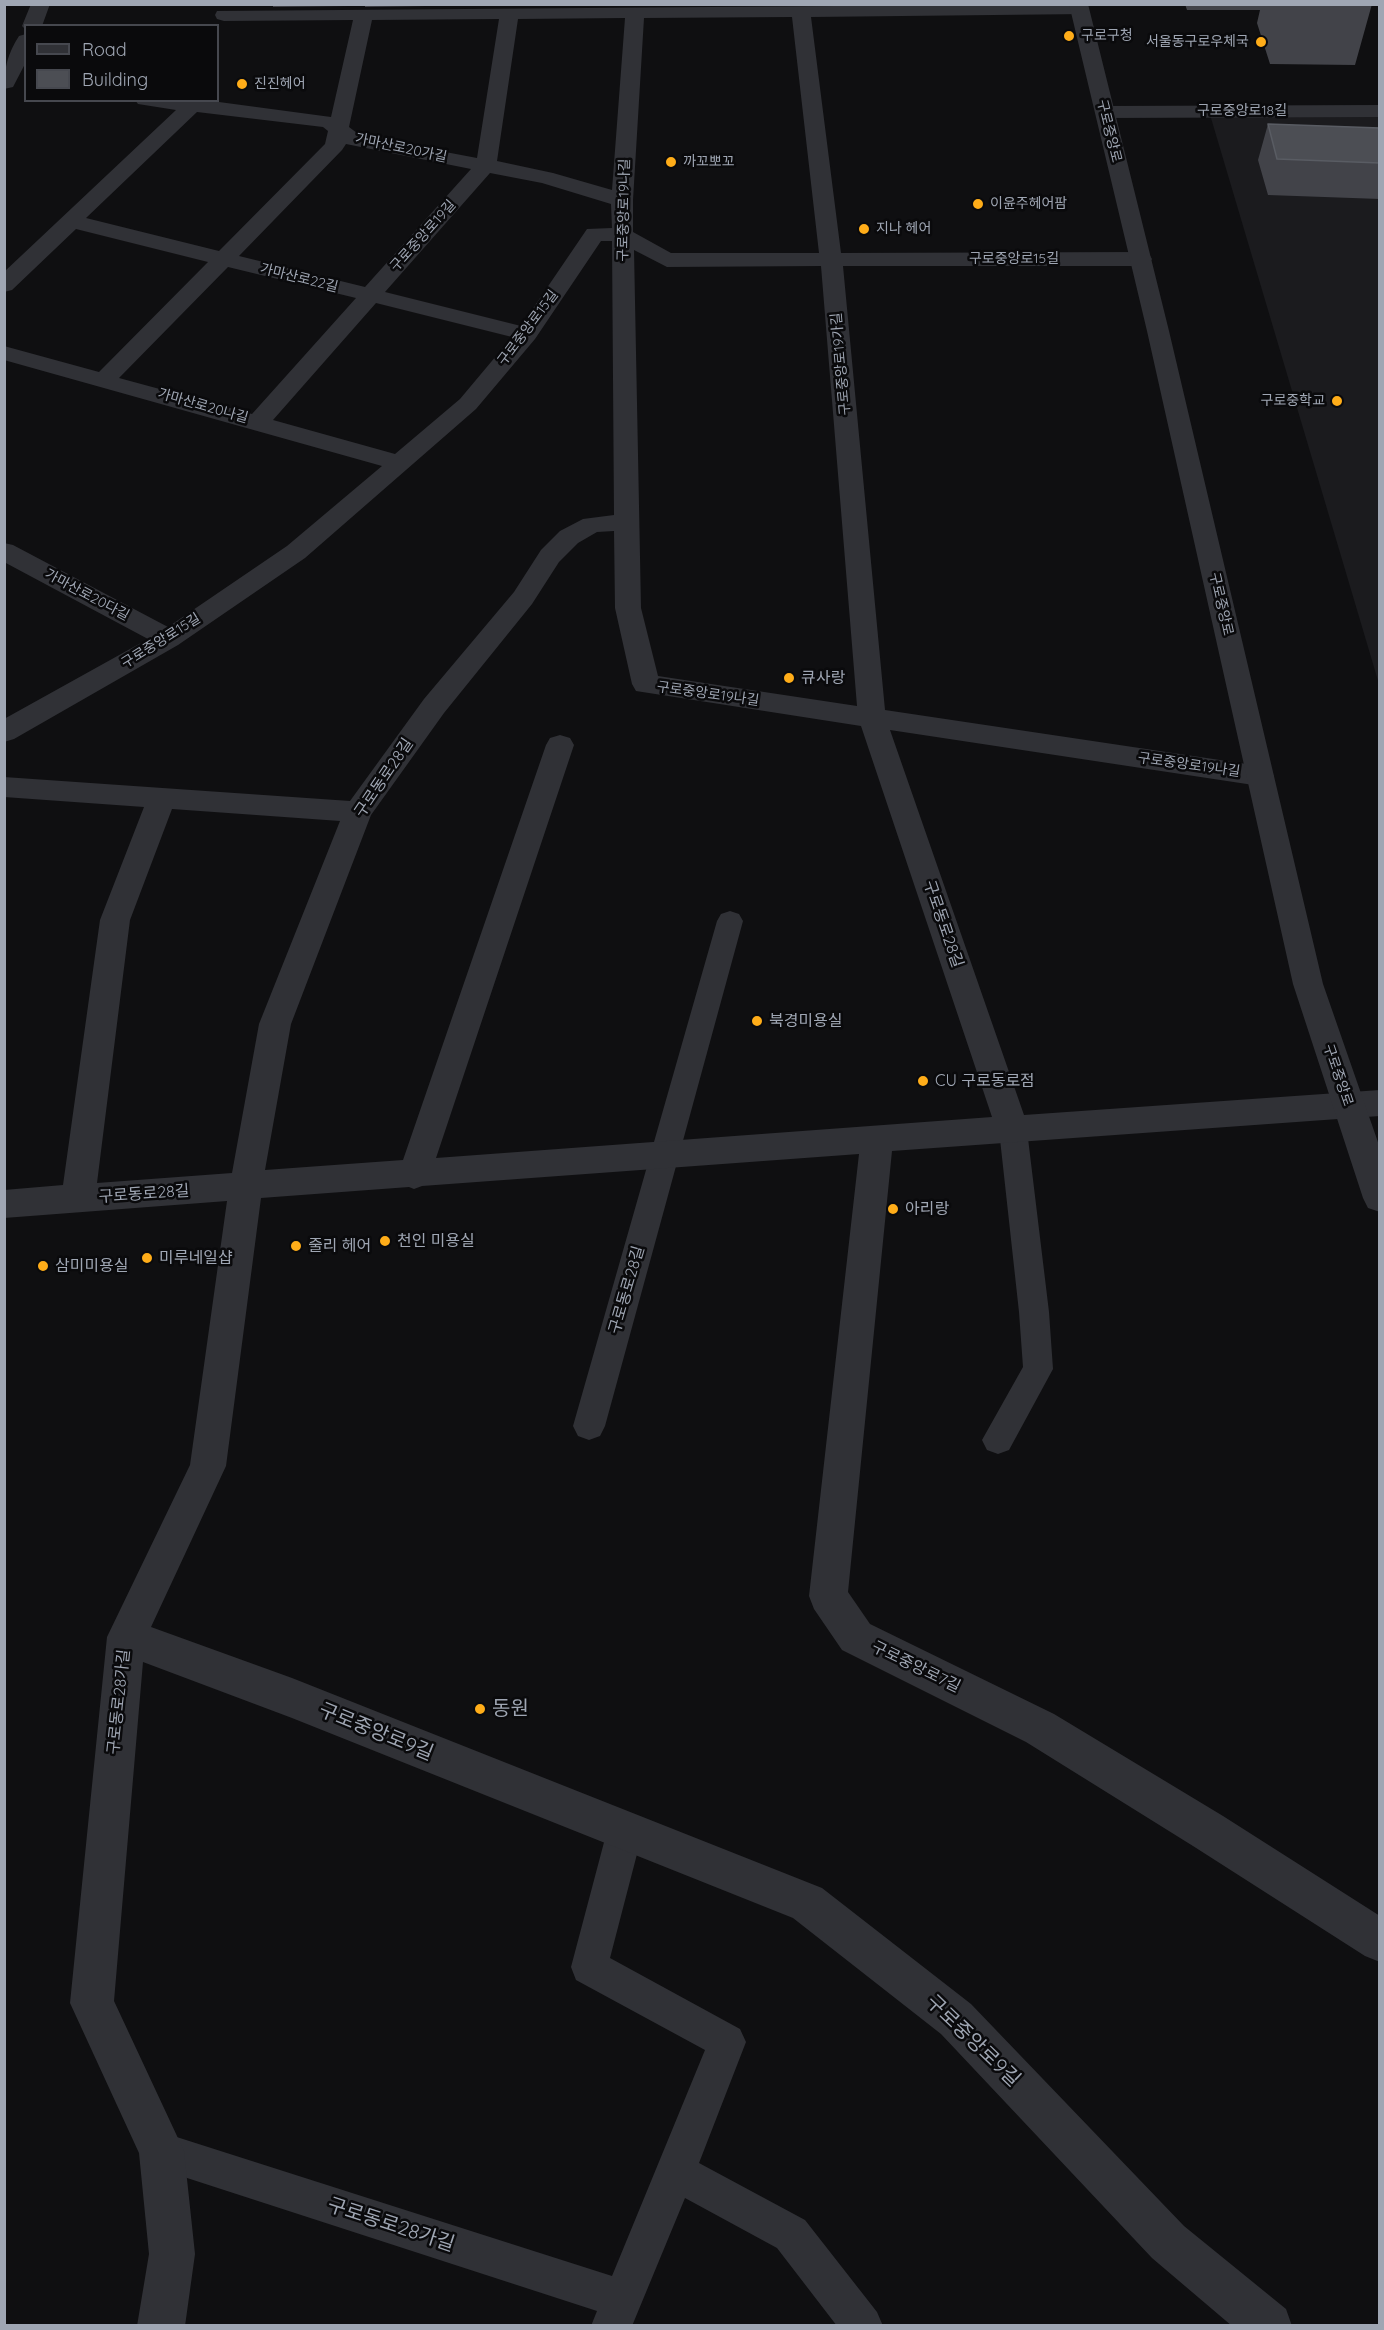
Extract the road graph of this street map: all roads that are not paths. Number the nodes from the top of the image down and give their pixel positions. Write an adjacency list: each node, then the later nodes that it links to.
1 (41, 4): 8 (street)
2 (1079, 7): 4 (street); 15 (street, 구로중앙로)
3 (226, 10): 7 (street); 9 (street)
4 (801, 11): 5 (street); 23 (street, 구로중앙로19가길)
5 (635, 12): 6 (street); 18 (street, 구로중앙로19나길)
6 (509, 13): 7 (street); 17 (street)
7 (364, 14): 16 (street)
8 (33, 24)
9 (219, 31)
10 (24, 47): 11 (street)
11 (13, 88)
12 (177, 102): 13 (street, 가마산로20가길)
13 (193, 103): 16 (street, 가마산로20가길); 19 (street)
14 (1380, 111): 15 (street, 구로중앙로18길)
15 (1104, 112): 22 (street, 구로중앙로)
16 (339, 129): 17 (street, 가마산로20가길); 21 (street)
17 (486, 165): 18 (street, 가마산로20가길); 25 (street, 구로중앙로19길)
18 (622, 200): 20 (street, 구로중앙로19나길)
19 (71, 221): 21 (street, 가마산로22길); 24 (street)
20 (622, 235): 23 (street, 구로중앙로15길); 26 (street, 구로중앙로15길); 31 (street, 구로중앙로19나길)
21 (224, 259): 25 (street, 가마산로22길); 28 (street)
22 (1141, 259): 23 (street, 구로중앙로15길); 37 (street, 구로중앙로)
23 (831, 260): 34 (street, 구로중앙로19가길)
24 (4, 285)
25 (370, 295): 26 (street, 가마산로22길); 29 (street, 구로중앙로19길)
26 (527, 334): 30 (street, 구로중앙로15길)
27 (4, 352): 28 (street, 가마산로20나길)
28 (105, 379): 29 (street, 가마산로20나길)
29 (258, 422): 30 (street, 가마산로20나길)
30 (400, 462): 33 (street, 구로중앙로15길)
31 (626, 522): 34 (street, 구로중앙로19나길); 40 (street, 구로동로28길)
32 (4, 551): 33 (street, 가마산로20다길)
33 (169, 639): 35 (street, 구로중앙로15길)
34 (873, 718): 37 (street, 구로중앙로19나길); 43 (street, 구로동로28길)
35 (4, 732)
36 (560, 745): 46 (street)
37 (1260, 776): 42 (street, 구로중앙로)
38 (4, 787): 39 (street)
39 (162, 798): 40 (street); 49 (street, 구로동로28길)
40 (358, 812): 47 (street, 구로동로28길)
41 (730, 921): 45 (lane, 구로동로28길)
42 (1364, 1104): 43 (street, 구로동로28길); 48 (street, 구로중앙로)
43 (1013, 1130): 44 (street, 구로동로28길); 52 (lane, 구로동로28길)
44 (877, 1140): 45 (street, 구로동로28길); 55 (street, 구로중앙로7길)
45 (665, 1154): 46 (street, 구로동로28길); 51 (lane, 구로동로28길)
46 (414, 1174): 47 (street, 구로동로28길)
47 (246, 1187): 49 (street, 구로동로28길); 53 (street, 구로동로28가길)
48 (1380, 1198)
49 (78, 1199): 50 (street, 구로동로28길)
50 (4, 1204)
51 (589, 1426)
52 (998, 1440)
53 (126, 1637): 54 (street, 구로중앙로9길); 56 (street, 구로동로28가길)
54 (625, 1831): 57 (lane); 61 (street, 구로중앙로9길)
55 (1380, 1941)
56 (160, 2151): 58 (lane, 구로동로28가길); 59 (street, 구로동로28가길)
57 (676, 2172): 58 (lane); 60 (lane)
58 (617, 2312)
59 (161, 2325)
60 (863, 2325)
61 (1269, 2325)

